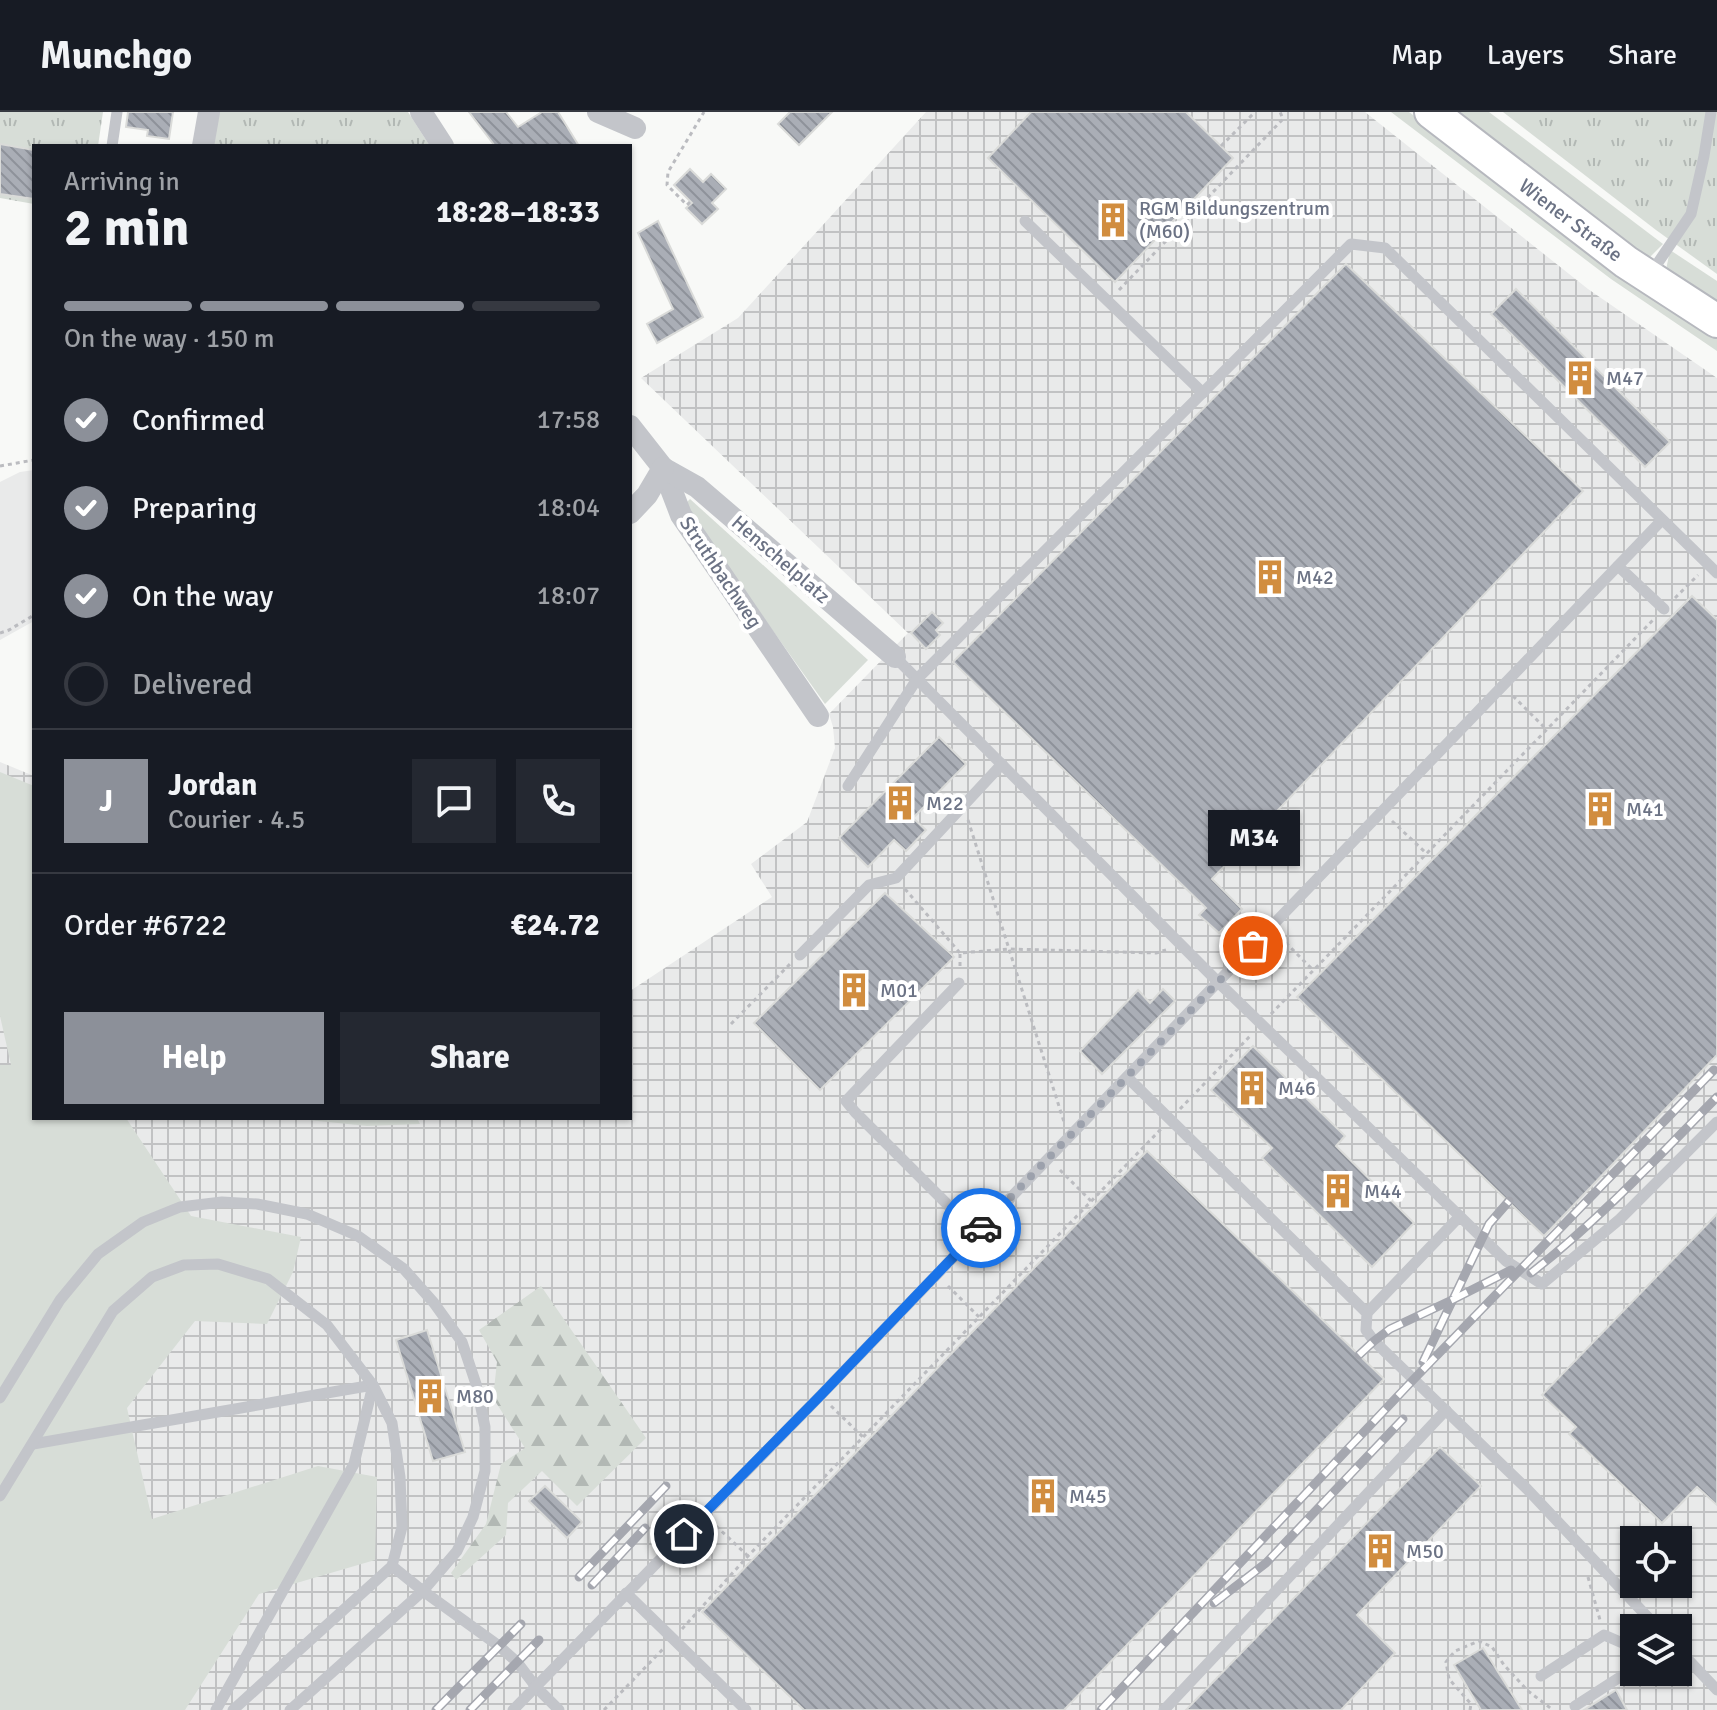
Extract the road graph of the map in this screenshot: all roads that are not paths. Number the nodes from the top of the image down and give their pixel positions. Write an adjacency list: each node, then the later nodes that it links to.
1 (117, 112): 8 (lane)
2 (209, 112): 9 (street)
3 (421, 112): 10 (street)
4 (598, 112): 7 (street)
5 (1431, 112): 12 (main road, Wiener Straße)
6 (1711, 112): 12 (lane)
7 (635, 128)
8 (112, 144)
9 (203, 144)
10 (442, 144)
11 (1025, 221): 14 (lane)
12 (1649, 277): 13 (main road, Wiener Straße)
13 (1717, 321)
14 (1203, 393): 18 (lane); 23 (lane)
15 (632, 429): 16 (street, Struthbachweg)
16 (663, 468): 17 (street); 22 (street, Henschelplatz); 24 (street, Struthbachweg)
17 (632, 511)
18 (1662, 520): 19 (lane); 20 (lane)
19 (1618, 566): 21 (lane); 28 (lane)
20 (1713, 569)
21 (1664, 609)
22 (895, 657): 23 (lane)
23 (917, 679): 25 (lane); 26 (lane)
24 (818, 716)
25 (1002, 764): 27 (lane); 28 (lane)
26 (848, 786)
27 (800, 955)
28 (1218, 982): 30 (lane); 32 (lane)
29 (959, 983): 33 (lane)
30 (1127, 1077): 33 (lane); 34 (lane)
31 (1717, 1122): 32 (lane)
32 (1460, 1216): 34 (lane)
33 (976, 1233): 42 (lane)
34 (1367, 1313): 37 (lane)
35 (373, 1385): 38 (lane); 38 (lane); 40 (lane); 51 (lane)
36 (0, 1398): 41 (lane)
37 (1446, 1410): 43 (lane); 57 (lane)
38 (33, 1444): 39 (lane)
39 (0, 1496)
40 (392, 1566): 41 (lane); 52 (lane)
41 (423, 1591): 48 (lane); 53 (lane)
42 (626, 1593): 48 (lane); 56 (lane)
43 (1645, 1614)
44 (1620, 1642): 46 (lane)
45 (1692, 1664): 49 (lane)
46 (1541, 1676)
47 (1620, 1677): 50 (lane)
48 (536, 1687): 54 (lane); 55 (lane)
49 (1717, 1690)
50 (1575, 1706)
51 (216, 1710)
52 (233, 1710)
53 (290, 1710)
54 (513, 1710)
55 (559, 1710)
56 (746, 1710)
57 (1164, 1710)

